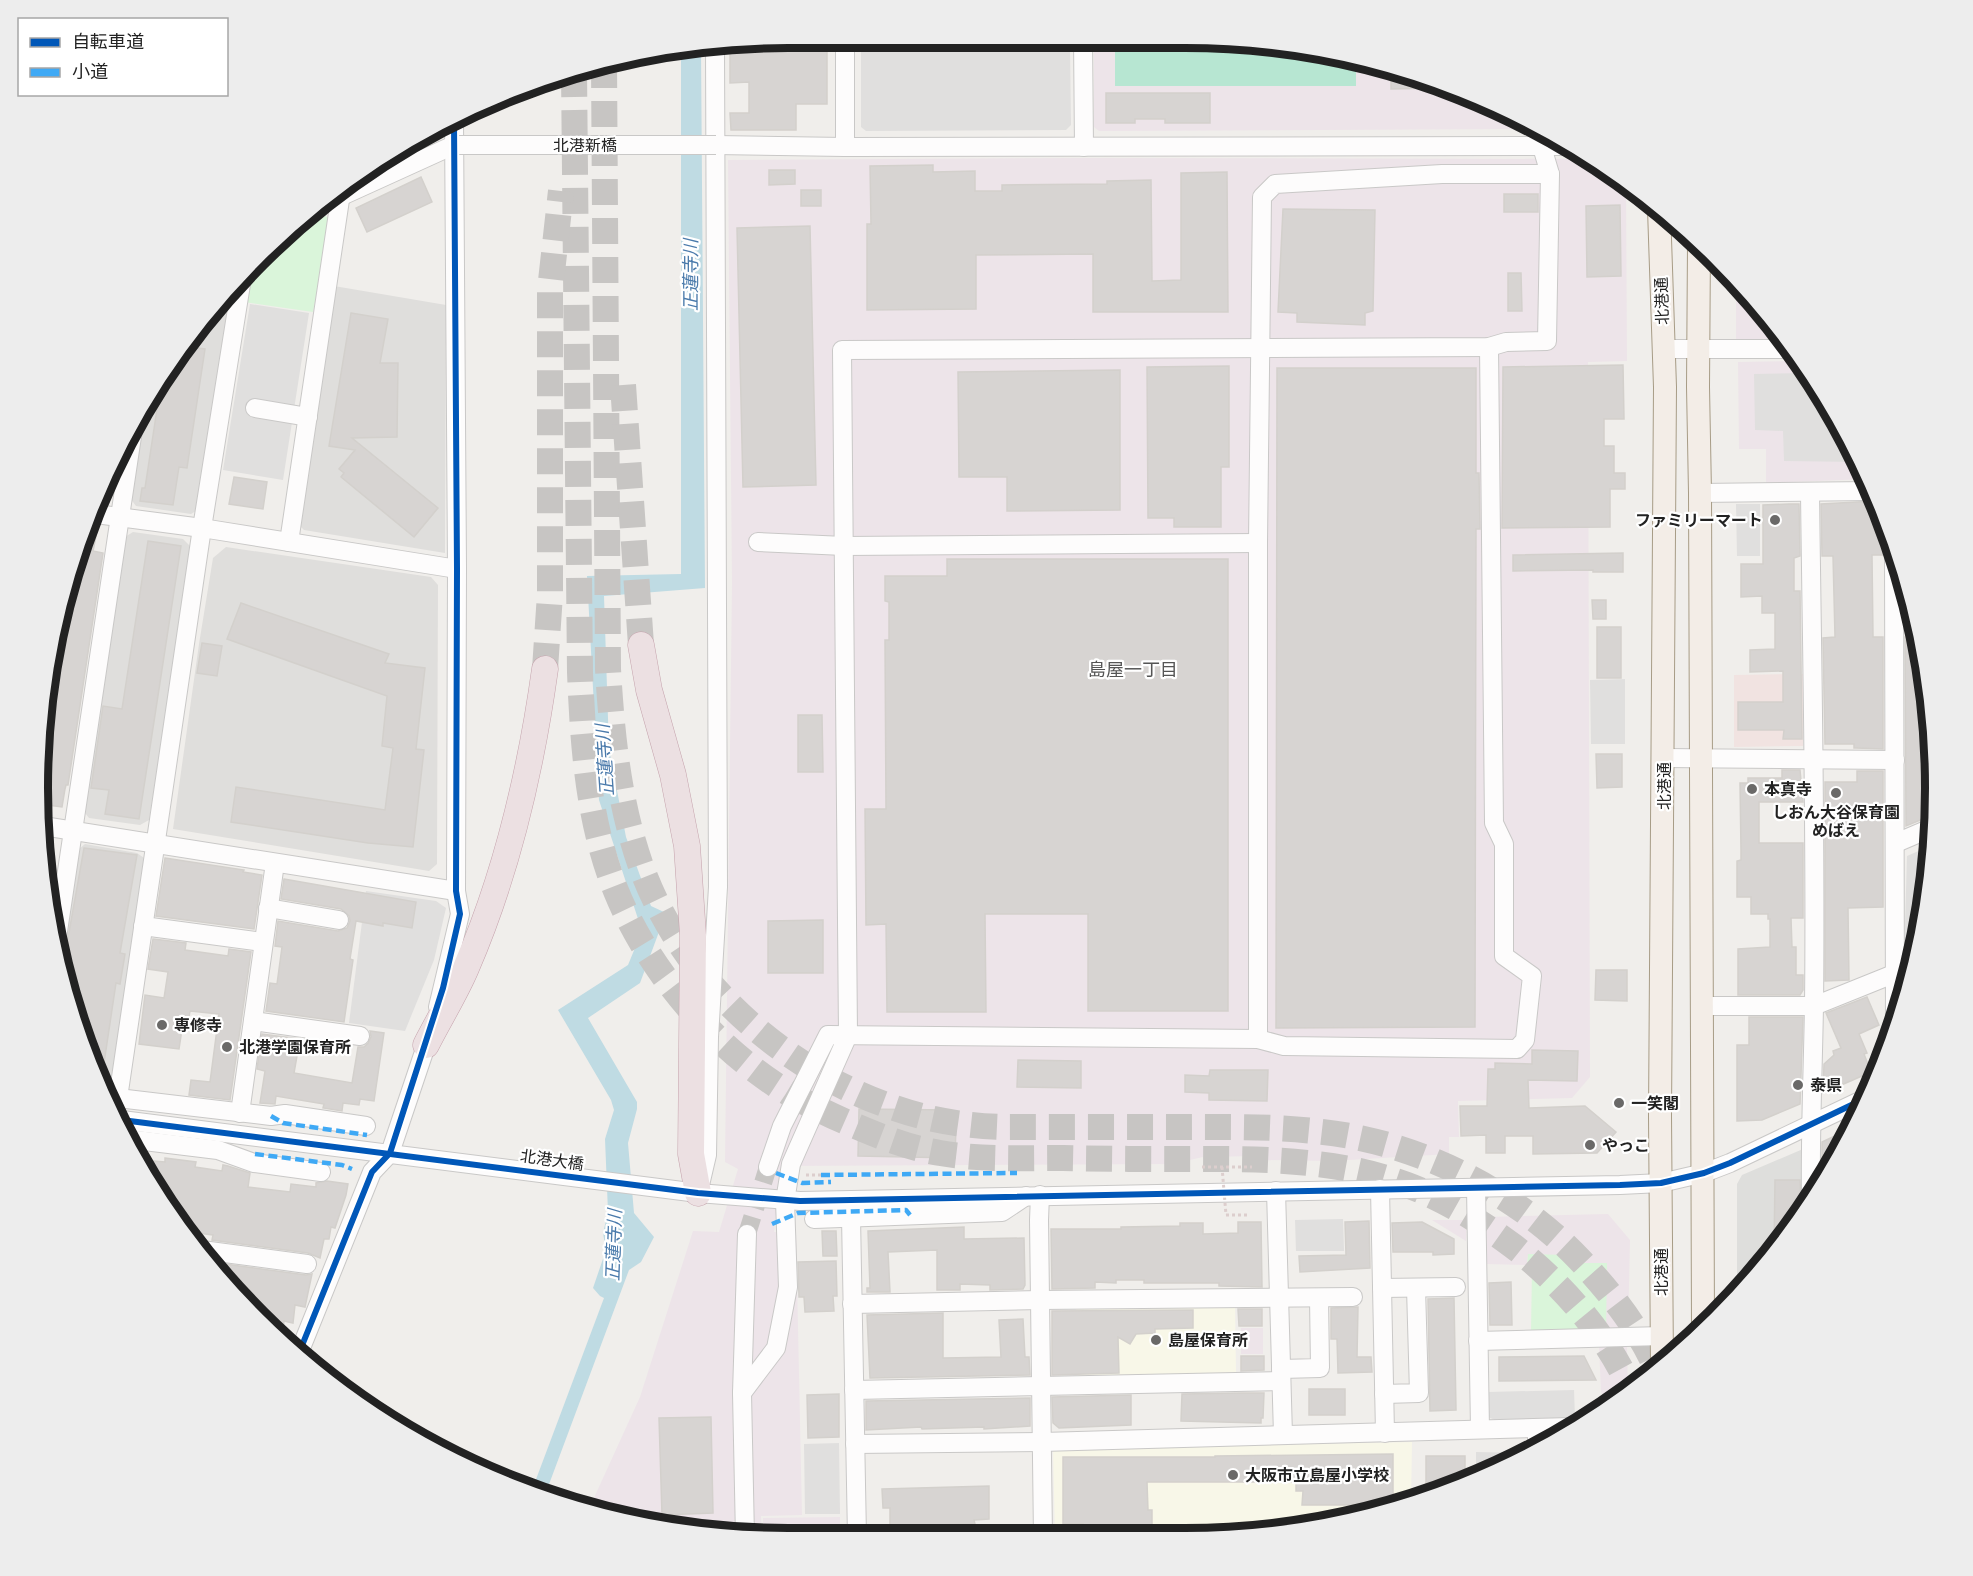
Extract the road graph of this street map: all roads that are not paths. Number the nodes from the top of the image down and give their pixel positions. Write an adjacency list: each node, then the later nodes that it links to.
1 (845, 48): 9 (street)
2 (1083, 48): 10 (street)
3 (715, 52): 8 (street)
4 (454, 128): 7 (street)
5 (1538, 138): 10 (street, 北港新橋)
6 (1543, 140): 11 (street)
7 (454, 146): 8 (street, 北港新橋, bridge); 12 (street); 35 (street)
8 (716, 146): 9 (street, 北港新橋); 81 (street)
9 (845, 147): 10 (street, 北港新橋)
10 (1084, 147)
11 (1550, 174): 17 (street); 18 (street)
12 (355, 188)
13 (337, 202): 23 (street)
14 (1659, 221): 19 (main road, 北港通)
15 (1700, 257): 21 (main road)
16 (240, 292): 30 (street)
17 (1489, 347): 18 (street); 62 (street)
18 (1261, 348): 33 (street); 34 (street)
19 (1664, 349): 21 (street); 39 (main road, 北港通)
20 (1780, 349): 21 (street)
21 (1698, 350): 27 (main road)
22 (255, 408): 23 (street)
23 (308, 417): 31 (street)
24 (130, 450): 29 (street)
25 (1810, 492): 26 (street); 27 (street); 41 (street)
26 (1863, 492)
27 (1700, 493): 40 (main road)
28 (100, 515): 29 (street)
29 (119, 518): 30 (street); 44 (street)
30 (201, 528): 31 (street); 46 (street)
31 (289, 542): 35 (street)
32 (758, 542): 34 (street)
33 (1258, 543): 34 (street); 62 (street)
34 (844, 546): 60 (street)
35 (457, 569): 49 (street)
36 (1893, 574): 42 (street)
37 (641, 645): 81 (highway)
38 (545, 669): 63 (highway)
39 (1664, 758): 40 (street); 77 (main road, 北港通)
40 (1701, 759): 41 (street); 57 (main road)
41 (1814, 760): 42 (street); 58 (street)
42 (1896, 760): 47 (street)
43 (50, 827): 44 (street)
44 (73, 830): 46 (street); 51 (street)
45 (1923, 831): 47 (street)
46 (155, 842): 48 (street); 53 (street)
47 (1896, 843): 55 (street)
48 (275, 862): 49 (street); 50 (street)
49 (456, 891): 63 (street)
50 (268, 908): 52 (street); 54 (street)
51 (60, 919)
52 (339, 920)
53 (143, 926): 54 (street); 64 (street)
54 (263, 942): 59 (street)
55 (1896, 973): 56 (street); 58 (street)
56 (1896, 994)
57 (1703, 1006): 58 (street); 75 (main road)
58 (1814, 1006): 69 (street)
59 (253, 1021): 61 (street); 67 (street)
60 (848, 1035): 62 (street); 73 (street); 83 (street)
61 (360, 1036)
62 (1258, 1039)
63 (426, 1045): 72 (street)
64 (114, 1093)
65 (117, 1099): 67 (street)
66 (1854, 1103): 69 (street, 北港大橋)
67 (240, 1113): 70 (street)
68 (127, 1121): 72 (street, 北港大橋)
69 (1810, 1123): 75 (street, 北港大橋); 76 (street)
70 (366, 1126)
71 (137, 1140): 74 (street)
72 (397, 1153): 81 (street, 北港大橋); 100 (street)
73 (768, 1167)
74 (321, 1172)
75 (1704, 1173): 77 (street, 北港大橋); 97 (main road)
76 (1811, 1182)
77 (1660, 1183): 78 (street, 北港大橋); 98 (main road, 北港通)
78 (1476, 1188): 79 (street, 北港大橋); 99 (street)
79 (1380, 1190): 80 (street, 北港大橋); 90 (street)
80 (1276, 1191): 82 (street, 北港大橋); 93 (street)
81 (698, 1193): 83 (street, 北港大橋)
82 (1033, 1196): 83 (street, 北港大橋); 84 (street); 95 (street)
83 (785, 1201): 105 (street)
84 (851, 1217): 85 (street); 96 (street)
85 (814, 1219)
86 (747, 1233): 105 (street)
87 (212, 1251): 88 (street)
88 (307, 1264)
89 (1456, 1287): 91 (street)
90 (1382, 1288): 91 (street); 106 (street)
91 (1416, 1288): 106 (street)
92 (1353, 1297): 94 (street)
93 (1279, 1298): 94 (street); 95 (street); 102 (street)
94 (1318, 1298): 102 (street)
95 (1040, 1299): 96 (street); 103 (street)
96 (852, 1304): 104 (street)
97 (1703, 1316)
98 (1662, 1336): 99 (street); 101 (main road, 北港通)
99 (1478, 1341): 108 (street)
100 (301, 1345)
101 (1662, 1353)
102 (1281, 1375): 103 (street); 111 (street)
103 (1041, 1387): 104 (street); 113 (street)
104 (854, 1390): 114 (street)
105 (742, 1393): 115 (street)
106 (1384, 1394): 110 (street)
107 (1557, 1428): 109 (street)
108 (1480, 1429): 109 (street); 110 (street)
109 (1537, 1429): 112 (street)
110 (1385, 1433): 111 (street)
111 (1282, 1435): 113 (street)
112 (1537, 1439)
113 (1042, 1442): 114 (street); 117 (street)
114 (855, 1444): 116 (street)
115 (745, 1526)
116 (857, 1528)
117 (1043, 1528)

